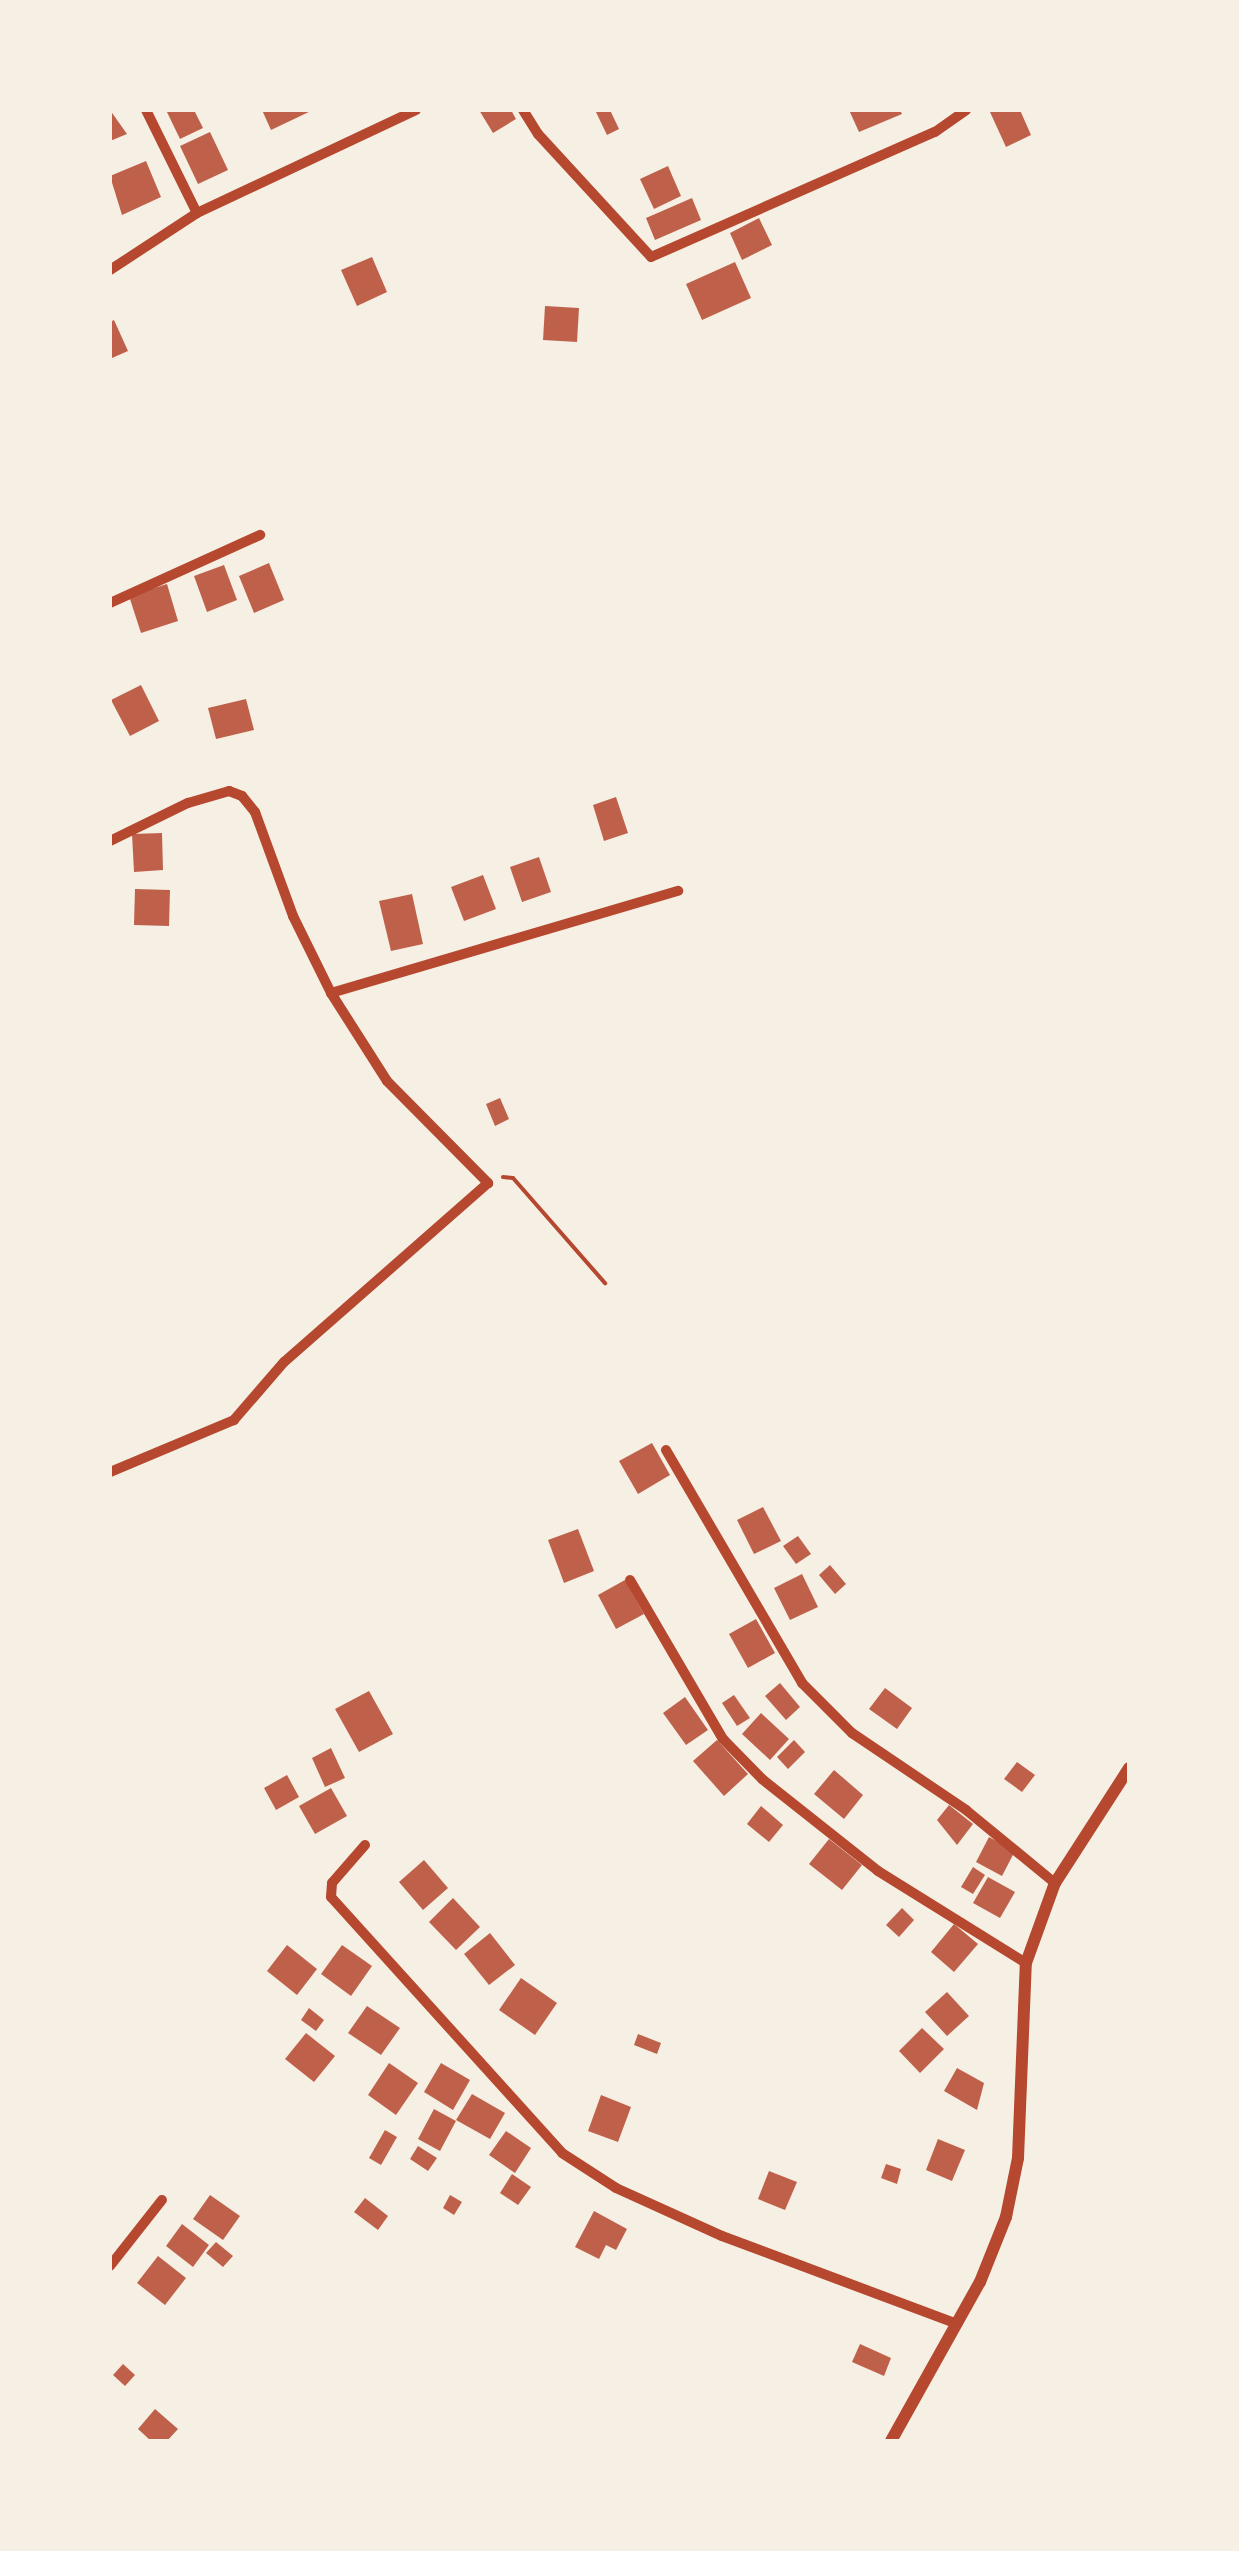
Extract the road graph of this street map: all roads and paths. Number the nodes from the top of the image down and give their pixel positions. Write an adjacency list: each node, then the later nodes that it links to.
1 (146, 110): 5 (street)
2 (416, 110): 5 (street)
3 (523, 110): 4 (street)
4 (966, 110)
5 (197, 213): 6 (street)
6 (110, 270)
7 (260, 535): 8 (street)
8 (110, 603)
9 (110, 841): 11 (street)
10 (678, 891): 11 (street)
11 (331, 993): 12 (street)
12 (481, 1175): 13 (path); 15 (street)
13 (605, 1283)
14 (666, 1450): 19 (street)
15 (110, 1472)
16 (630, 1580): 20 (street)
17 (1129, 1768): 19 (street)
18 (365, 1845): 23 (street)
19 (1054, 1883): 20 (street)
20 (1026, 1963): 23 (street)
21 (162, 2200): 22 (street)
22 (110, 2266)
23 (956, 2324): 24 (street)
24 (891, 2441)

